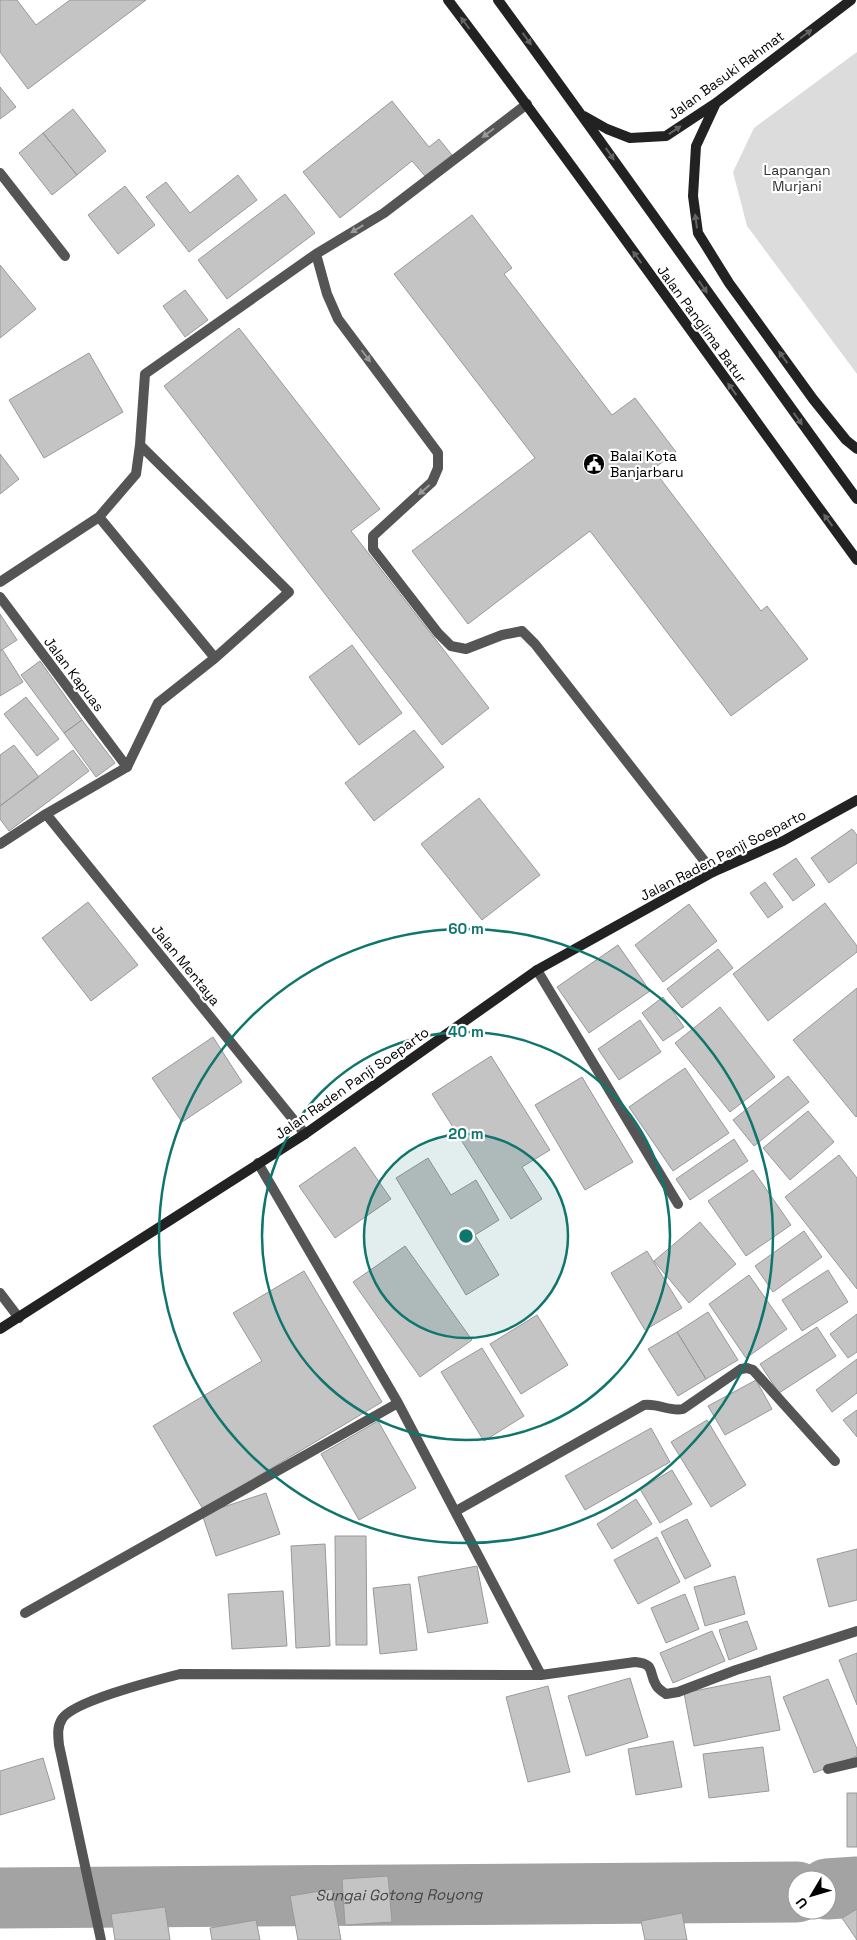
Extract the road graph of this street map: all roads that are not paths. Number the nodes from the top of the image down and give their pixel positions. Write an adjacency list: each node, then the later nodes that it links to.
1 (448, 0): 5 (main road, Jalan Panglima Batur, one-way to 1)
2 (498, 0): 6 (main road, Jalan Panglima Batur, one-way to 6)
3 (851, 0): 4 (main road, Jalan Basuki Rahmat, one-way to 3)
4 (716, 103): 6 (main road, Jalan Basuki Rahmat, one-way to 4); 11 (main road, one-way to 4)
5 (527, 104): 8 (street, one-way to 8); 14 (main road, Jalan Panglima Batur, one-way to 5)
6 (581, 114): 12 (main road, Jalan Panglima Batur, one-way to 12)
7 (0, 173): 9 (street)
8 (316, 254): 10 (street); 22 (street, one-way to 22)
9 (65, 256)
10 (140, 445): 13 (street); 17 (street)
11 (857, 449)
12 (857, 499)
13 (99, 518): 15 (street); 17 (street)
14 (857, 560)
15 (0, 582)
16 (0, 597): 18 (street, Jalan Kapuas)
17 (215, 658): 18 (street)
18 (127, 767): 20 (street)
19 (857, 800): 22 (main road, Jalan Raden Panji Soeparto)
20 (46, 814): 21 (street); 24 (street, Jalan Mentaya)
21 (0, 844)
22 (713, 872): 23 (main road, Jalan Raden Panji Soeparto)
23 (537, 970): 24 (main road, Jalan Raden Panji Soeparto); 26 (street)
24 (305, 1134): 25 (main road, Jalan Raden Panji Soeparto)
25 (258, 1163): 28 (main road, Jalan Raden Panji Soeparto); 30 (street)
26 (678, 1204)
27 (0, 1293): 28 (street)
28 (19, 1318): 29 (main road, Jalan Raden Panji Soeparto)
29 (0, 1329)
30 (398, 1403): 32 (street); 33 (street)
31 (835, 1461): 32 (street)
32 (456, 1511): 35 (street)
33 (25, 1612)
34 (857, 1630): 35 (street)
35 (541, 1675): 38 (street)
36 (857, 1762): 37 (street)
37 (828, 1769)
38 (101, 1940)

